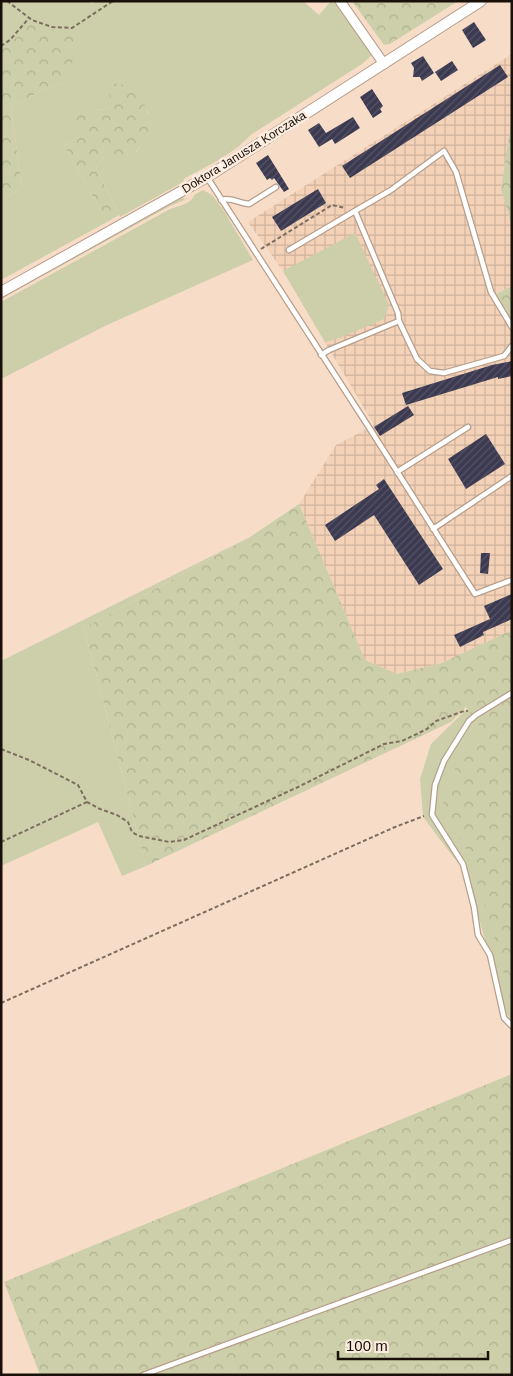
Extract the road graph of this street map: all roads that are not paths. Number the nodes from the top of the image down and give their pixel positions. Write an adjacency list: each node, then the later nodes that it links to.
1 (340, 1): 3 (street)
2 (481, 1): 3 (street, Doktora Janusza Korczaka)
3 (384, 64): 4 (street, Doktora Janusza Korczaka)
4 (207, 177): 6 (lane); 9 (street, Doktora Janusza Korczaka)
5 (276, 187): 6 (lane)
6 (221, 200): 13 (lane)
7 (355, 211): 8 (lane); 10 (lane); 11 (lane)
8 (289, 250)
9 (1, 292)
10 (399, 321): 12 (lane); 13 (lane)
11 (512, 327)
12 (512, 346)
13 (321, 354): 15 (lane)
14 (468, 427): 15 (lane)
15 (397, 472): 17 (lane)
16 (512, 476): 17 (lane)
17 (433, 529): 18 (lane)
18 (512, 580)
19 (512, 693): 20 (lane)
20 (512, 1026)
21 (512, 1240): 22 (lane)
22 (143, 1375)

